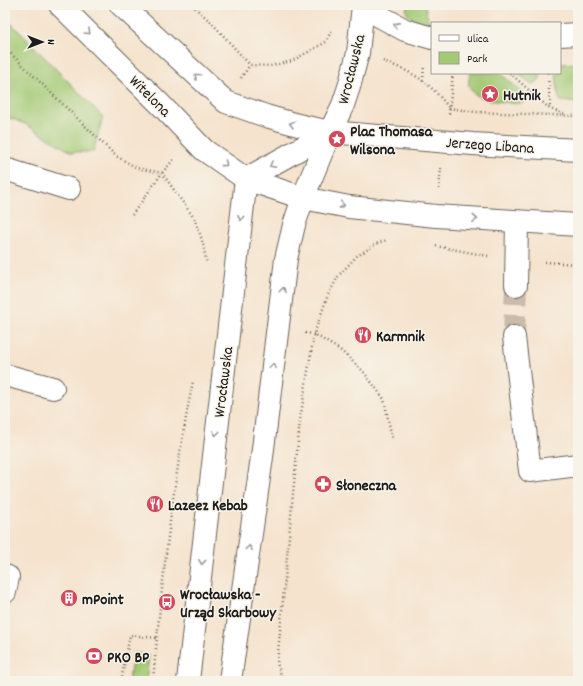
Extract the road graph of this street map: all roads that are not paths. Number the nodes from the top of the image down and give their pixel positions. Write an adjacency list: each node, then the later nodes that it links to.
1 (60, 5): 10 (street, Witelona, one-way to 10)
2 (121, 5): 7 (street, Jerzego Libana, one-way to 2)
3 (363, 6): 6 (street, one-way to 3); 7 (street, Wrocławska)
4 (578, 34): 5 (street)
5 (561, 35)
6 (431, 38)
7 (330, 132): 8 (street, Jerzego Libana); 10 (street, one-way to 10); 12 (street, Wrocławska)
8 (578, 150)
9 (5, 169): 11 (street)
10 (246, 179): 12 (street, Witelona); 22 (street, Wrocławska, one-way to 22)
11 (69, 189)
12 (303, 198): 13 (street, one-way to 13); 23 (street, Wrocławska, one-way to 12)
13 (518, 222): 14 (street); 15 (street)
14 (578, 225)
15 (516, 286)
16 (514, 337): 19 (street)
17 (5, 375): 18 (street)
18 (52, 388)
19 (578, 465)
20 (5, 576): 21 (street)
21 (5, 592)
22 (188, 681)
23 (230, 681)

